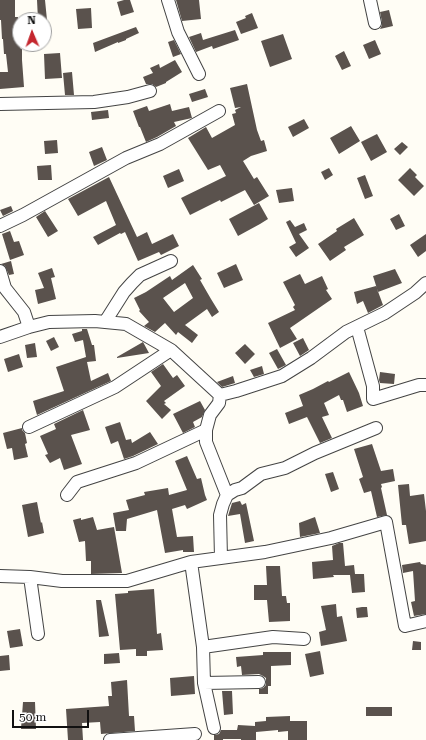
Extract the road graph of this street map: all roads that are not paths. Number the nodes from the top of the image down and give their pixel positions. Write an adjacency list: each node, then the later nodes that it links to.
1 (168, 0): 4 (street)
2 (370, 0): 3 (street)
3 (375, 23)
4 (199, 74)
5 (150, 91): 6 (street)
6 (0, 104)
7 (219, 111): 8 (street)
8 (0, 226)
9 (171, 261): 12 (street)
10 (0, 271): 13 (street)
11 (426, 283): 14 (street)
12 (104, 322): 13 (street); 16 (street)
13 (29, 327): 15 (street)
14 (356, 327): 17 (street); 18 (street)
15 (0, 337)
16 (171, 350): 18 (street); 19 (street)
17 (426, 384)
18 (220, 395): 21 (street)
19 (29, 427)
20 (376, 428): 23 (street)
21 (206, 430): 22 (street); 23 (street)
22 (67, 495)
23 (227, 495): 24 (street)
24 (221, 558): 25 (street); 28 (street)
25 (191, 562): 27 (street); 31 (street)
26 (0, 576): 27 (street)
27 (30, 576): 29 (street)
28 (426, 621)
29 (38, 634)
30 (304, 639): 31 (street)
31 (203, 647): 33 (street)
32 (260, 682): 33 (street)
33 (204, 683): 34 (street)
34 (214, 728)
35 (195, 734): 36 (street)
36 (110, 740)

